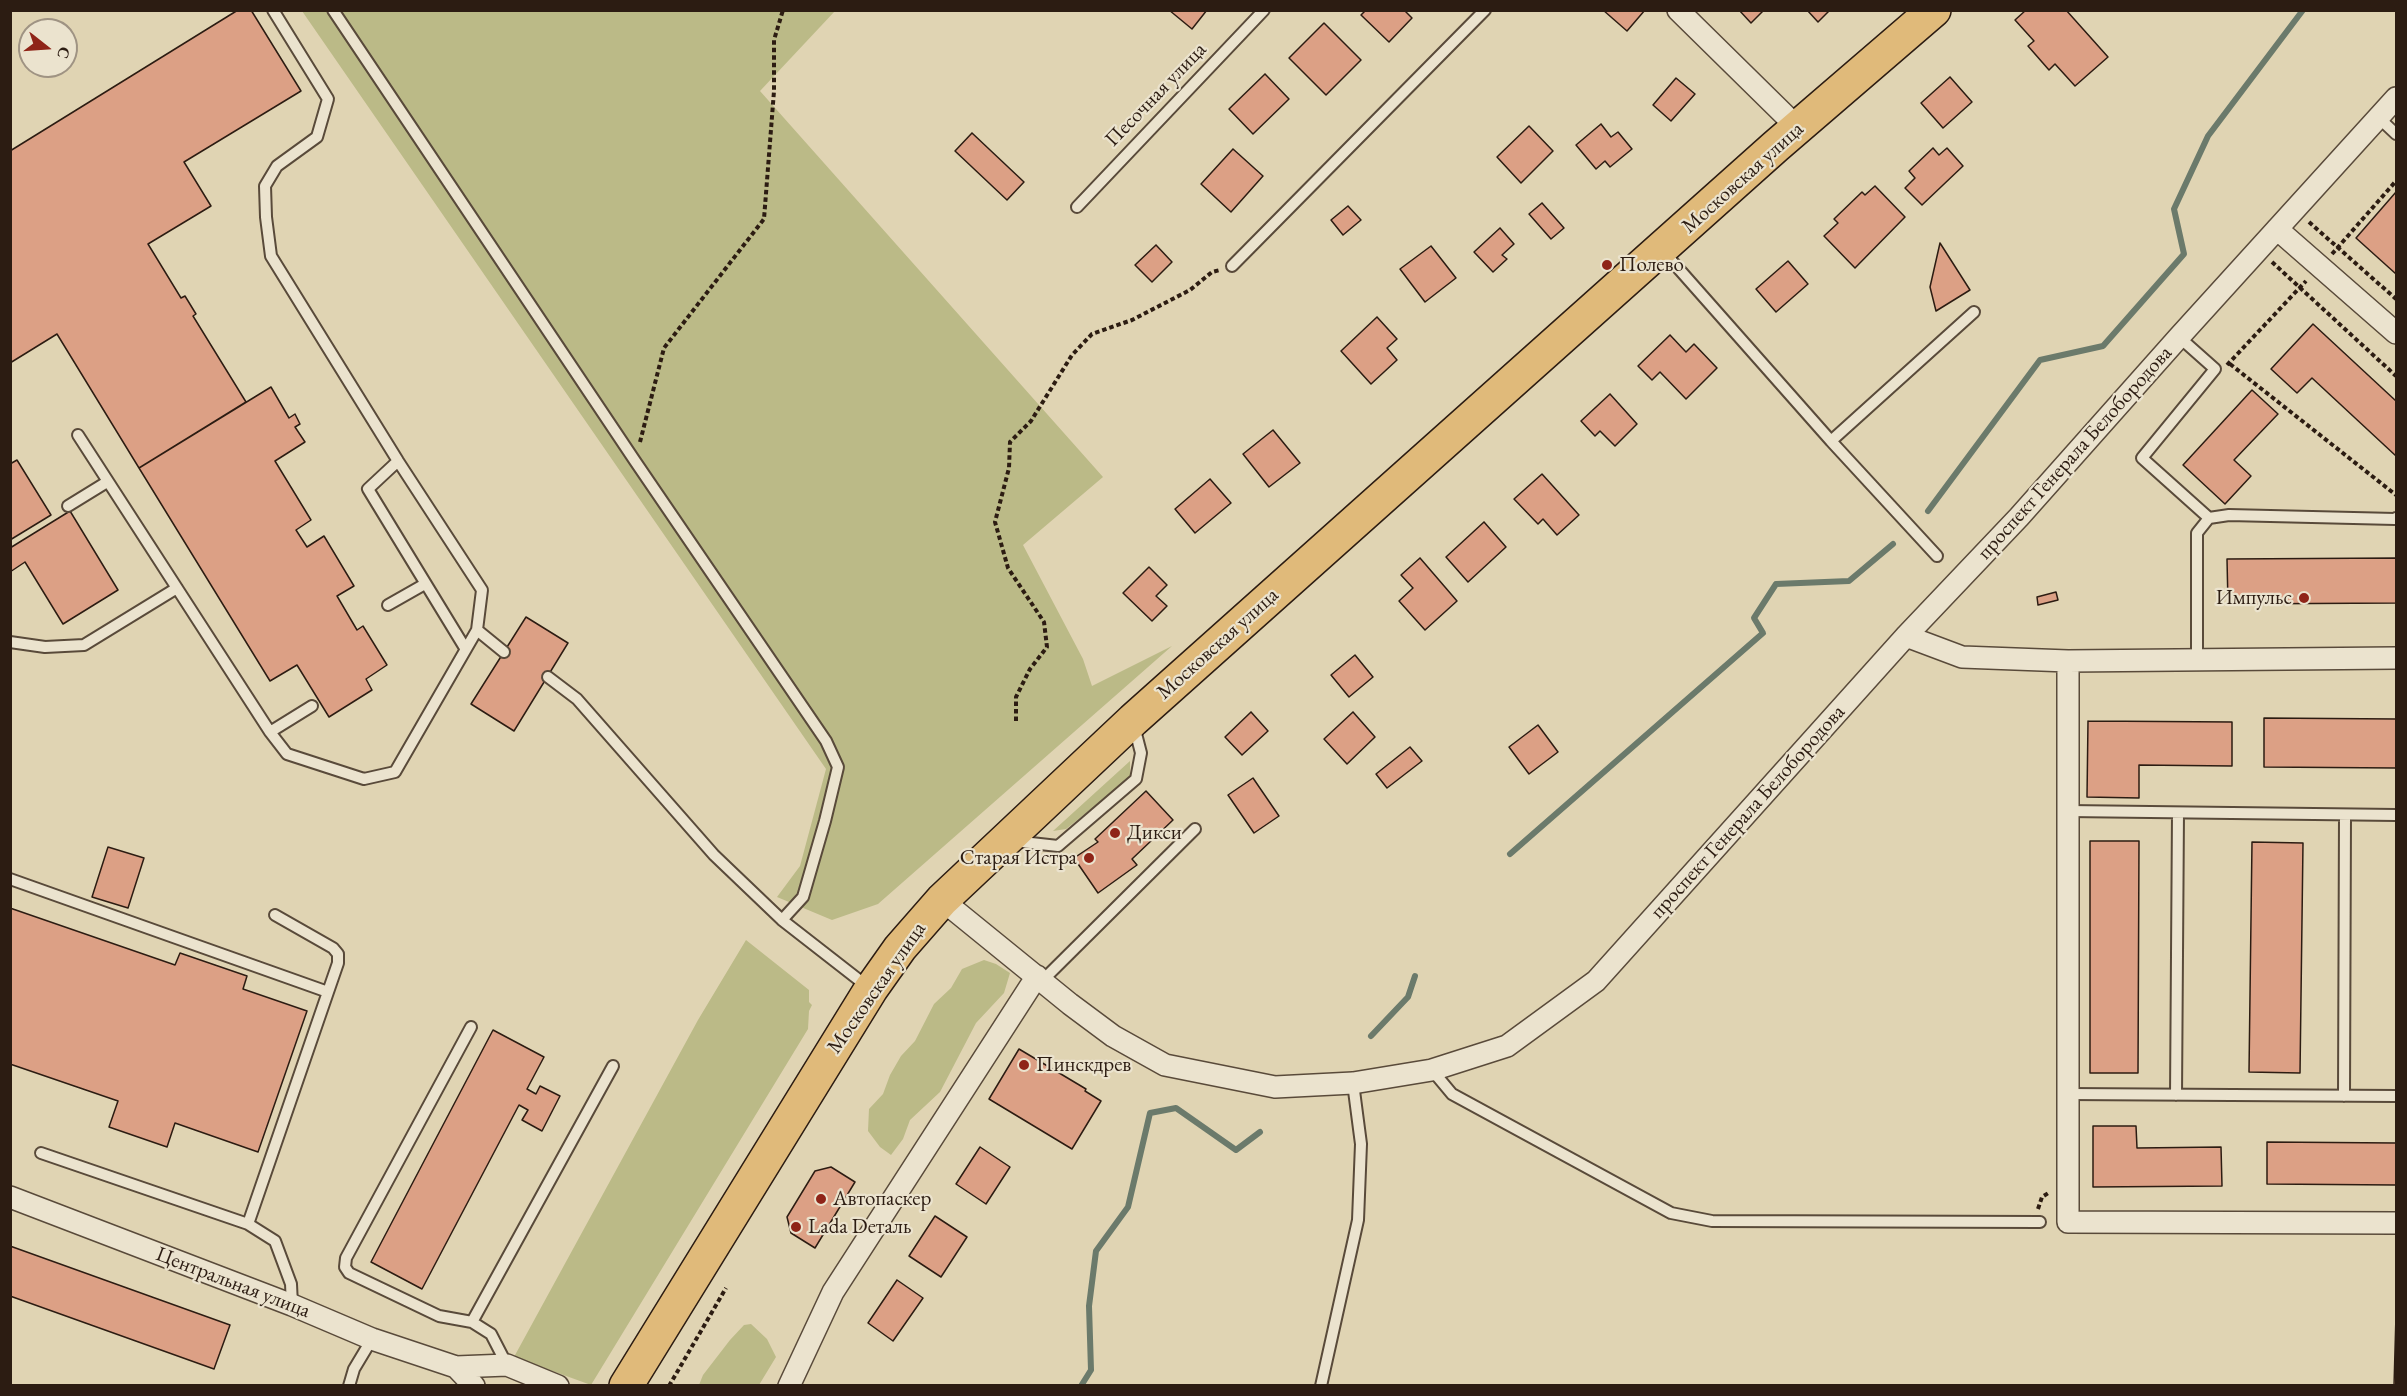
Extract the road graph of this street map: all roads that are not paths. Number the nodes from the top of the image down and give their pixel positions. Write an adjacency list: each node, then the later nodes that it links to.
1 (273, 10): 20 (lane)
2 (333, 10): 50 (lane)
3 (1264, 10): 11 (lane, Песочная улица)
4 (1485, 10): 14 (lane)
5 (1678, 10): 9 (street)
6 (1935, 10): 9 (main road, Московская улица)
7 (2397, 98): 8 (street, проспект Генерала Белобородова)
8 (2379, 118): 10 (lane); 12 (street, проспект Генерала Белобородова)
9 (1798, 128): 13 (main road, Московская улица)
10 (2397, 134)
11 (1077, 207)
12 (2277, 229): 16 (street); 17 (street, проспект Генерала Белобородова)
13 (1662, 250): 19 (lane); 39 (main road, Московская улица)
14 (1232, 266)
15 (1974, 312): 19 (lane)
16 (2397, 333)
17 (2179, 337): 23 (lane); 30 (street, проспект Генерала Белобородова)
18 (78, 435): 21 (lane)
19 (1831, 441): 25 (lane)
20 (398, 461): 26 (lane); 29 (lane)
21 (107, 482): 22 (lane); 27 (lane)
22 (68, 506)
23 (2209, 518): 24 (lane); 35 (lane)
24 (2397, 518)
25 (1937, 556)
26 (425, 584): 28 (lane); 32 (lane)
27 (177, 588): 31 (lane); 40 (lane)
28 (388, 605)
29 (477, 630): 32 (lane); 33 (lane)
30 (1906, 636): 36 (street); 56 (street, проспект Генерала Белобородова)
31 (10, 642)
32 (465, 648): 40 (lane)
33 (504, 652)
34 (2397, 658): 35 (street)
35 (2197, 660): 36 (street)
36 (2068, 661): 41 (street)
37 (548, 677): 50 (lane)
38 (312, 706): 40 (lane)
39 (1133, 720): 46 (main road, Московская улица); 46 (lane)
40 (270, 732)
41 (2068, 811): 42 (lane); 58 (street)
42 (2178, 813): 43 (lane); 59 (lane)
43 (2345, 815): 44 (lane); 60 (lane)
44 (2397, 815)
45 (1195, 829): 51 (lane)
46 (1003, 840): 48 (main road, Московская улица)
47 (10, 879): 53 (lane)
48 (942, 900): 51 (street, проспект Генерала Белобородова); 52 (main road, Московская улица)
49 (275, 915): 53 (lane)
50 (782, 920): 52 (lane)
51 (1040, 978): 57 (street, проспект Генерала Белобородова); 76 (street)
52 (870, 990): 75 (main road, Московская улица)
53 (328, 992): 66 (lane)
54 (471, 1027): 68 (lane)
55 (613, 1066): 68 (lane)
56 (1432, 1071): 57 (street, проспект Генерала Белобородова); 64 (lane)
57 (1353, 1083): 77 (lane)
58 (2068, 1094): 59 (lane); 65 (street)
59 (2176, 1095): 60 (lane)
60 (2344, 1096): 61 (lane)
61 (2397, 1096)
62 (40, 1153): 66 (lane)
63 (10, 1197): 67 (street, Центральная улица)
64 (2040, 1222)
65 (2397, 1222)
66 (248, 1224): 67 (lane)
67 (292, 1305): 69 (street, Центральная улица)
68 (472, 1322): 70 (lane)
69 (372, 1339): 71 (street, Центральная улица); 72 (lane)
70 (507, 1365): 71 (street); 74 (street)
71 (456, 1367): 73 (street)
72 (349, 1386)
73 (474, 1386)
74 (558, 1386)
75 (626, 1386)
76 (789, 1386)
77 (1321, 1386)

